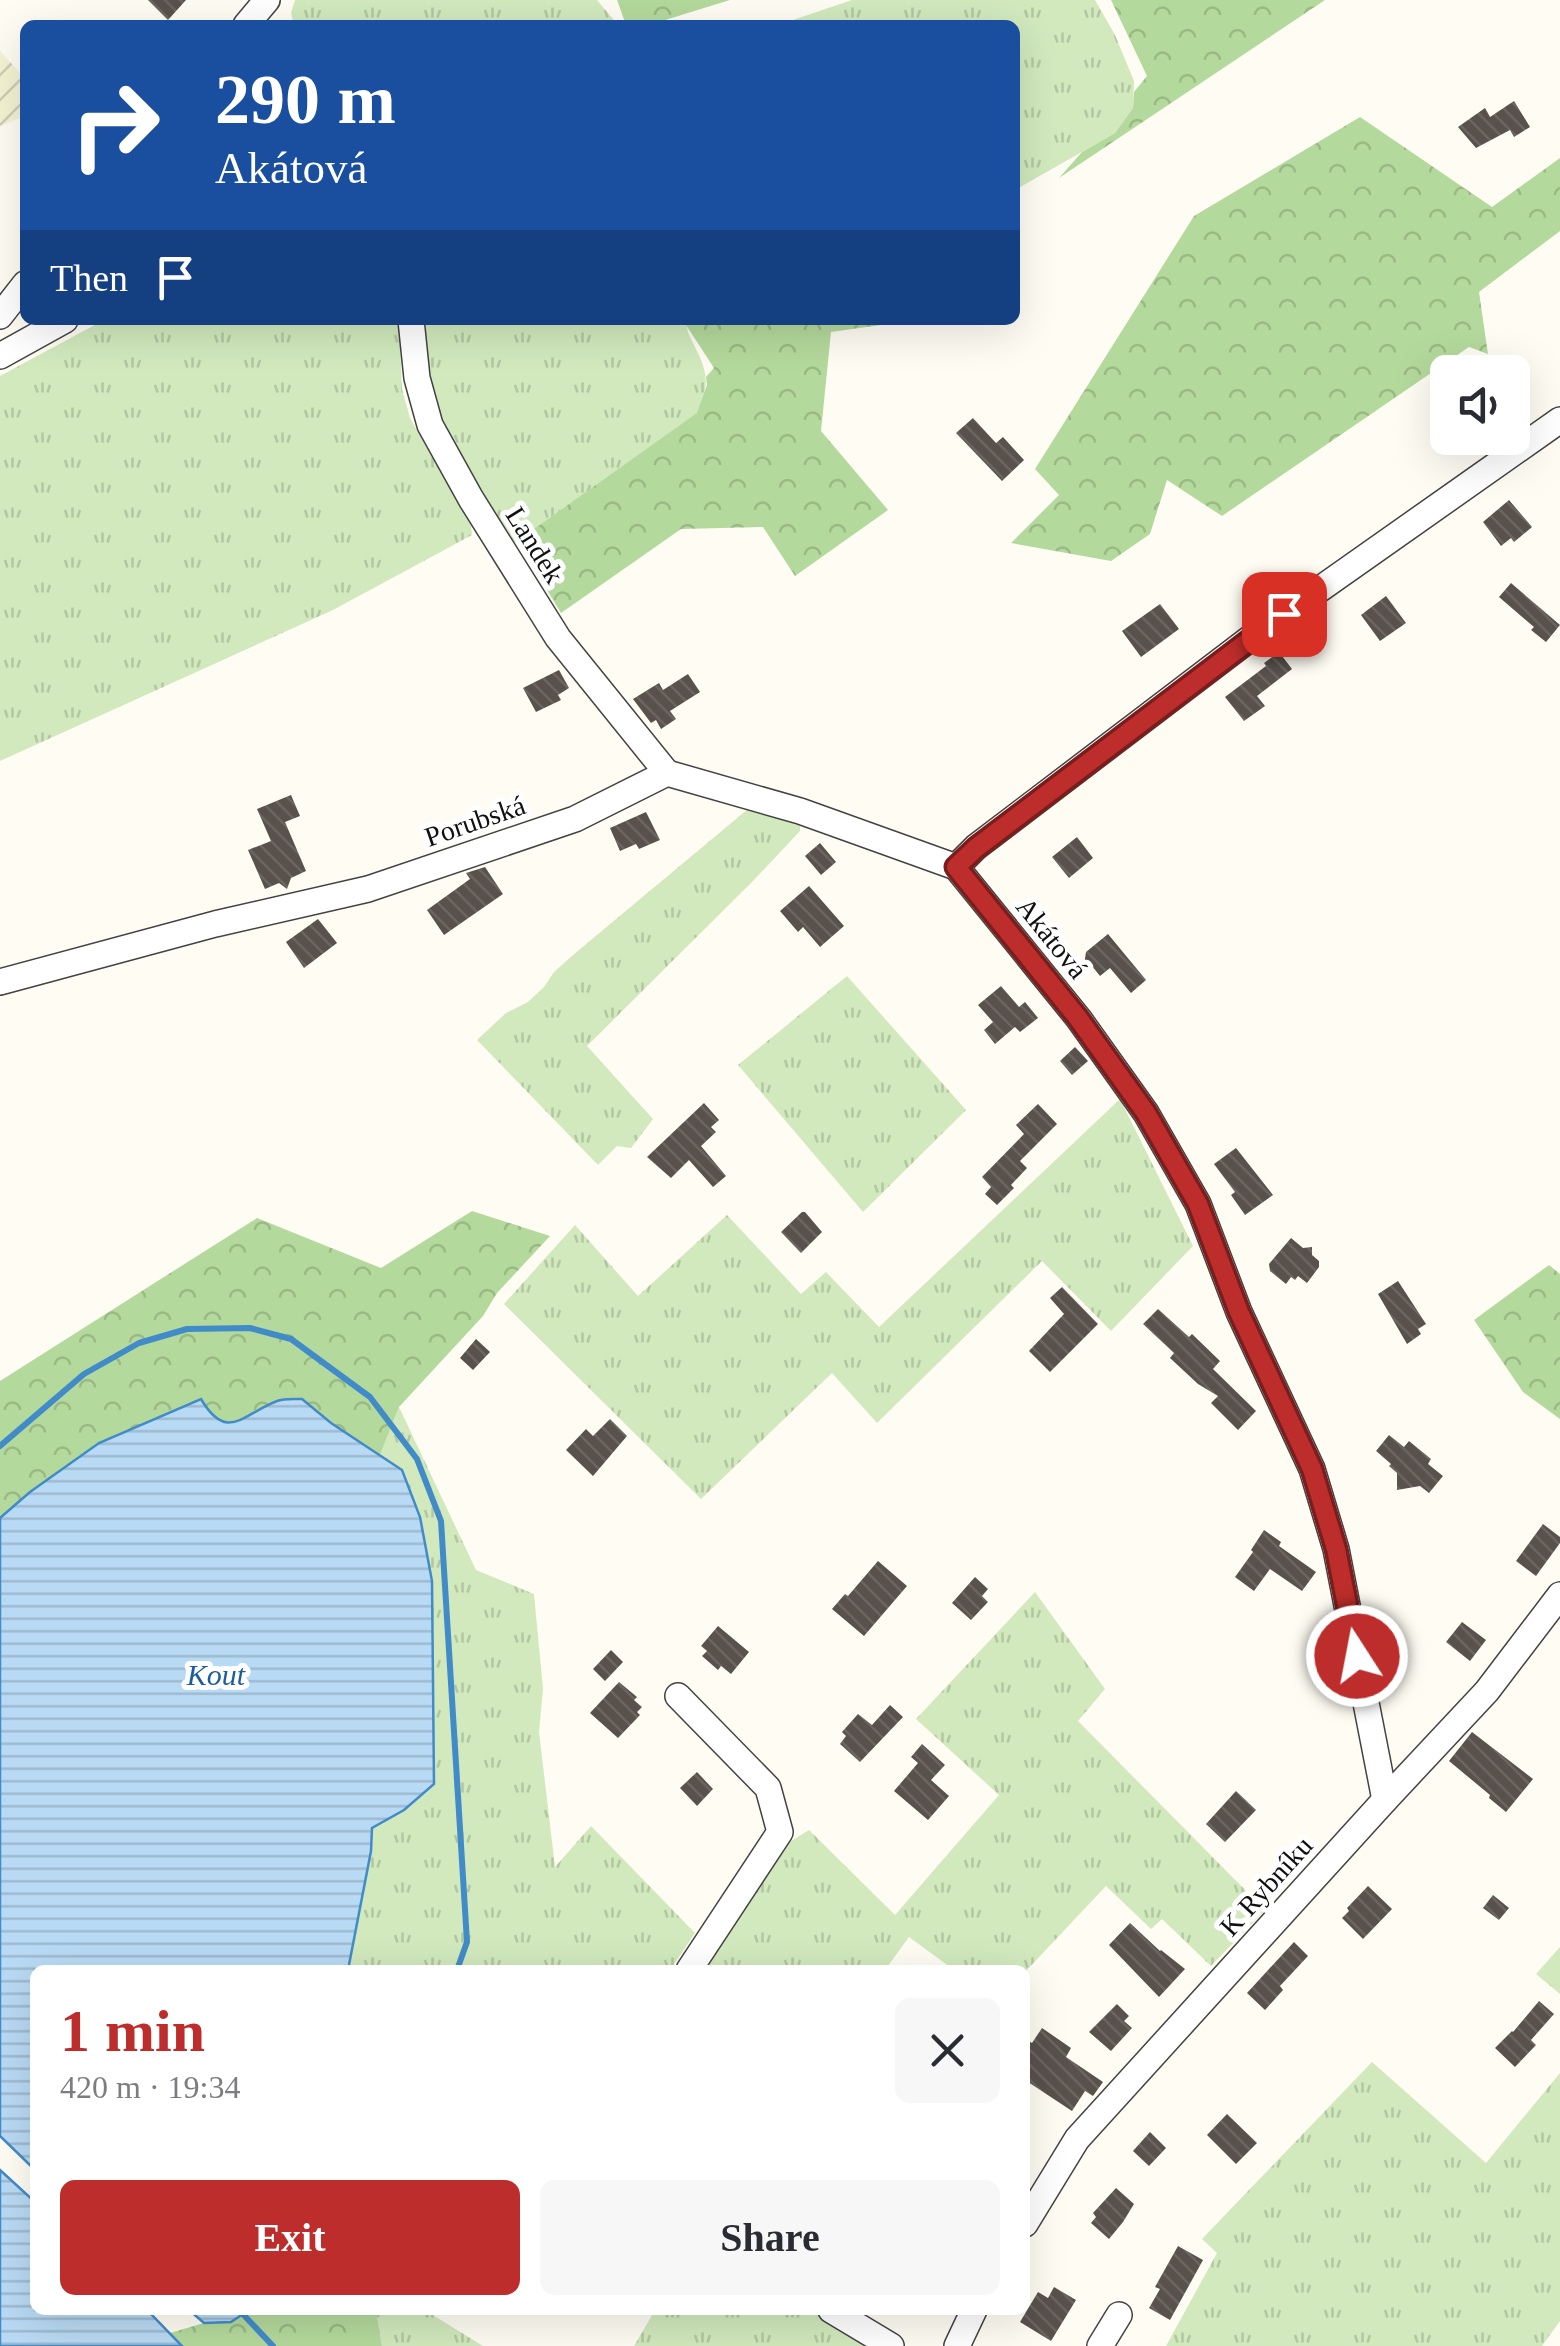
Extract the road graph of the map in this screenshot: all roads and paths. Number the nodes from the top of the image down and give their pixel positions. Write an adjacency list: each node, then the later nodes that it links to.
1 (267, 0): 2 (street)
2 (250, 20)
3 (20, 290): 4 (street)
4 (0, 316)
5 (56, 325): 7 (street)
6 (412, 325): 9 (street, Landek)
7 (0, 356)
8 (1560, 420): 10 (street)
9 (667, 773): 10 (street); 11 (street, Porubská)
10 (956, 867): 14 (street, Akátová)
11 (0, 982)
12 (1560, 1595): 14 (street, K Rybníku)
13 (678, 1696): 15 (street)
14 (1385, 1800): 16 (street, K Rybníku)
15 (692, 1965)
16 (1030, 2216)
17 (838, 2315): 20 (street)
18 (972, 2315): 21 (street)
19 (1119, 2315): 22 (street)
20 (891, 2346)
21 (958, 2346)
22 (1100, 2346)

